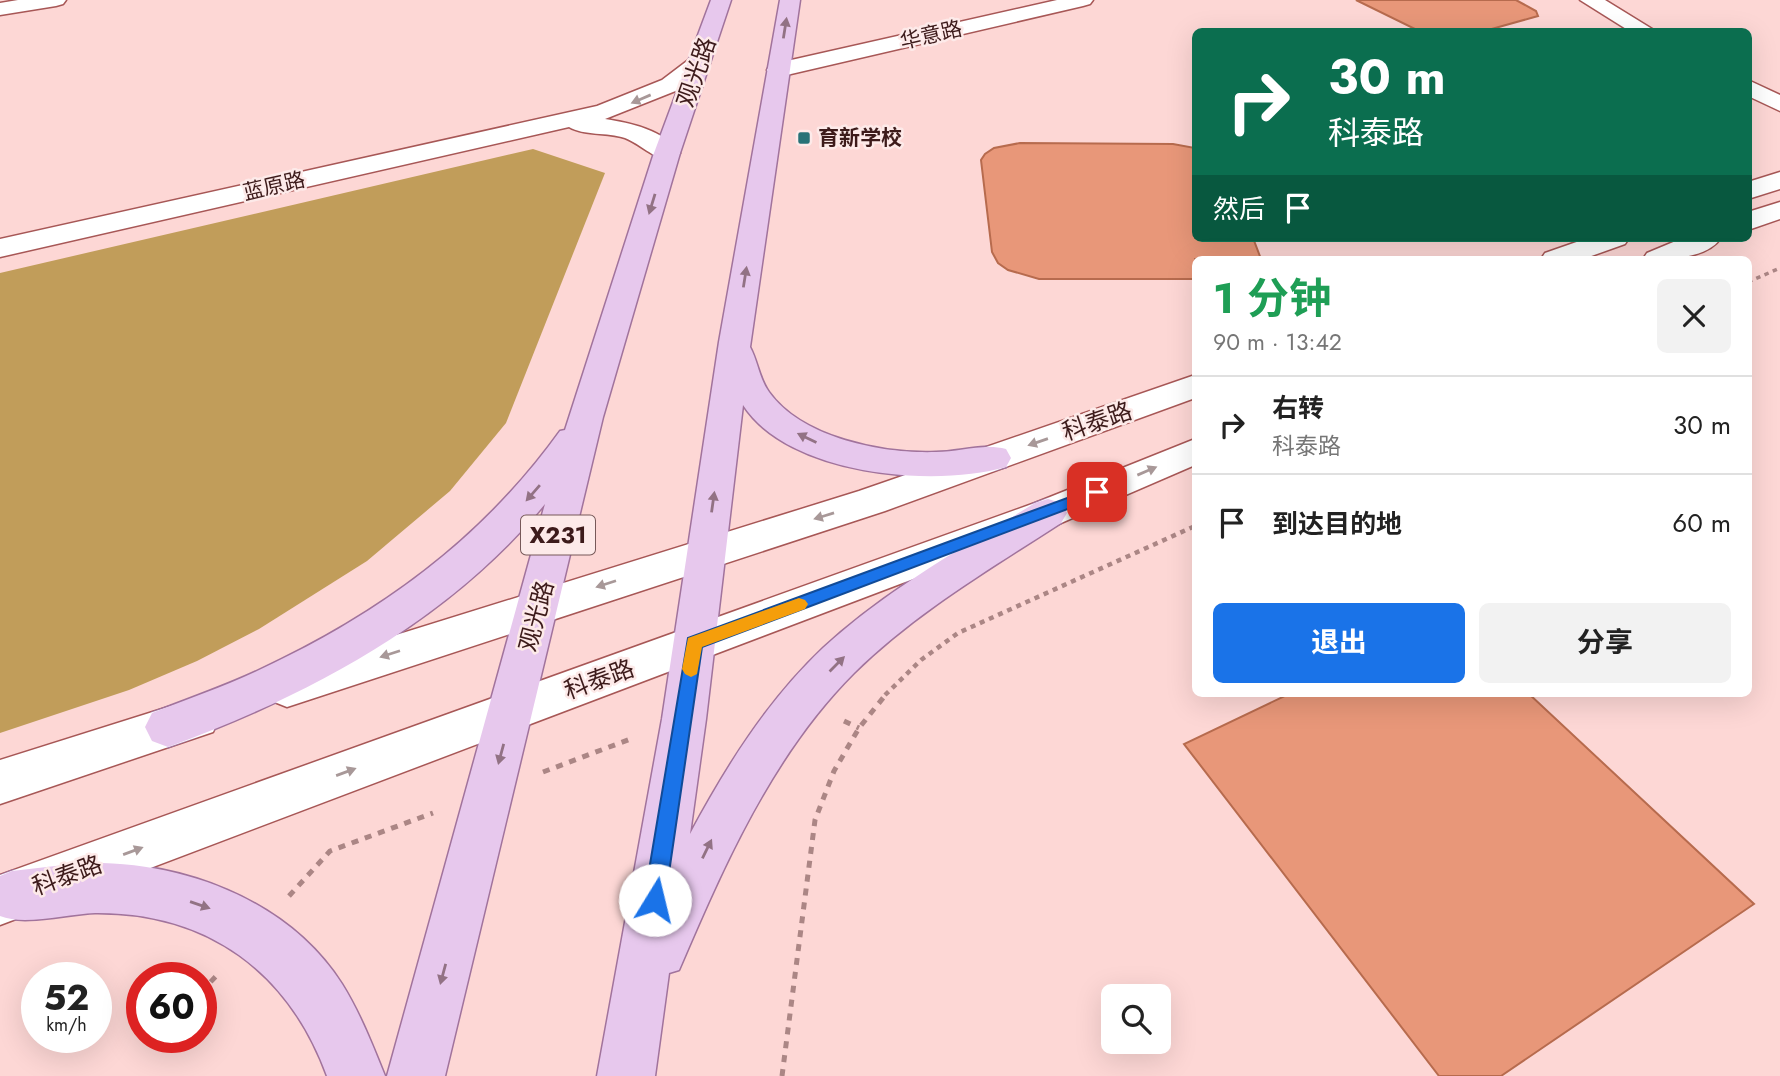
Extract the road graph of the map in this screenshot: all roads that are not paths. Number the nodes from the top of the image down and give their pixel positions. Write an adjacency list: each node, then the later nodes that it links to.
1 (56, 0): 6 (main road)
2 (721, 0): 8 (main road, 观光路 / X231)
3 (790, 0): 9 (main road, one-way to 3)
4 (1083, 0): 9 (main road, 华意路)
5 (1590, 0): 7 (main road)
6 (13, 5)
7 (1640, 28)
8 (699, 63): 12 (main road, 蓝原路, one-way to 12); 13 (main road, 观光路 / X231)
9 (778, 70): 25 (main road, one-way to 9)
10 (1752, 89): 11 (main road)
11 (1780, 104)
12 (549, 125): 13 (main road, 蓝原路); 22 (main road, 蓝原路)
13 (667, 153): 27 (main road, 观光路 / X231, one-way to 27)
14 (1780, 180): 15 (main road)
15 (1752, 190)
16 (1780, 210): 17 (main road)
17 (1752, 220)
18 (1780, 227): 19 (main road)
19 (1752, 228)
20 (1604, 242): 23 (main road)
21 (1697, 242): 24 (main road)
22 (0, 248)
23 (1564, 256)
24 (1664, 256)
25 (735, 342): 29 (main road, one-way to 25); 31 (main road, one-way to 25)
26 (1192, 387): 29 (main road, 科泰路, one-way to 29)
27 (586, 417): 32 (main road, 观光路 / X231); 35 (main road, one-way to 35)
28 (1192, 452): 30 (main road, 科泰路, one-way to 28)
29 (993, 458): 31 (main road, 科泰路, one-way to 31)
30 (1048, 513): 33 (main road, 科泰路); 38 (main road, one-way to 30)
31 (706, 553): 32 (main road, 科泰路, one-way to 32); 33 (main road)
32 (538, 606): 34 (main road, 观光路 / X231); 35 (main road, 科泰路, one-way to 35)
33 (694, 643): 34 (main road, 科泰路); 38 (main road)
34 (512, 711): 37 (main road, 科泰路, one-way to 34); 40 (main road, 观光路 / X231, one-way to 40)
35 (168, 727): 36 (main road, 科泰路)
36 (0, 782)
37 (6, 898): 39 (main road, one-way to 39)
38 (638, 1001): 41 (main road)
39 (356, 1076)
40 (416, 1076)
41 (626, 1076)

